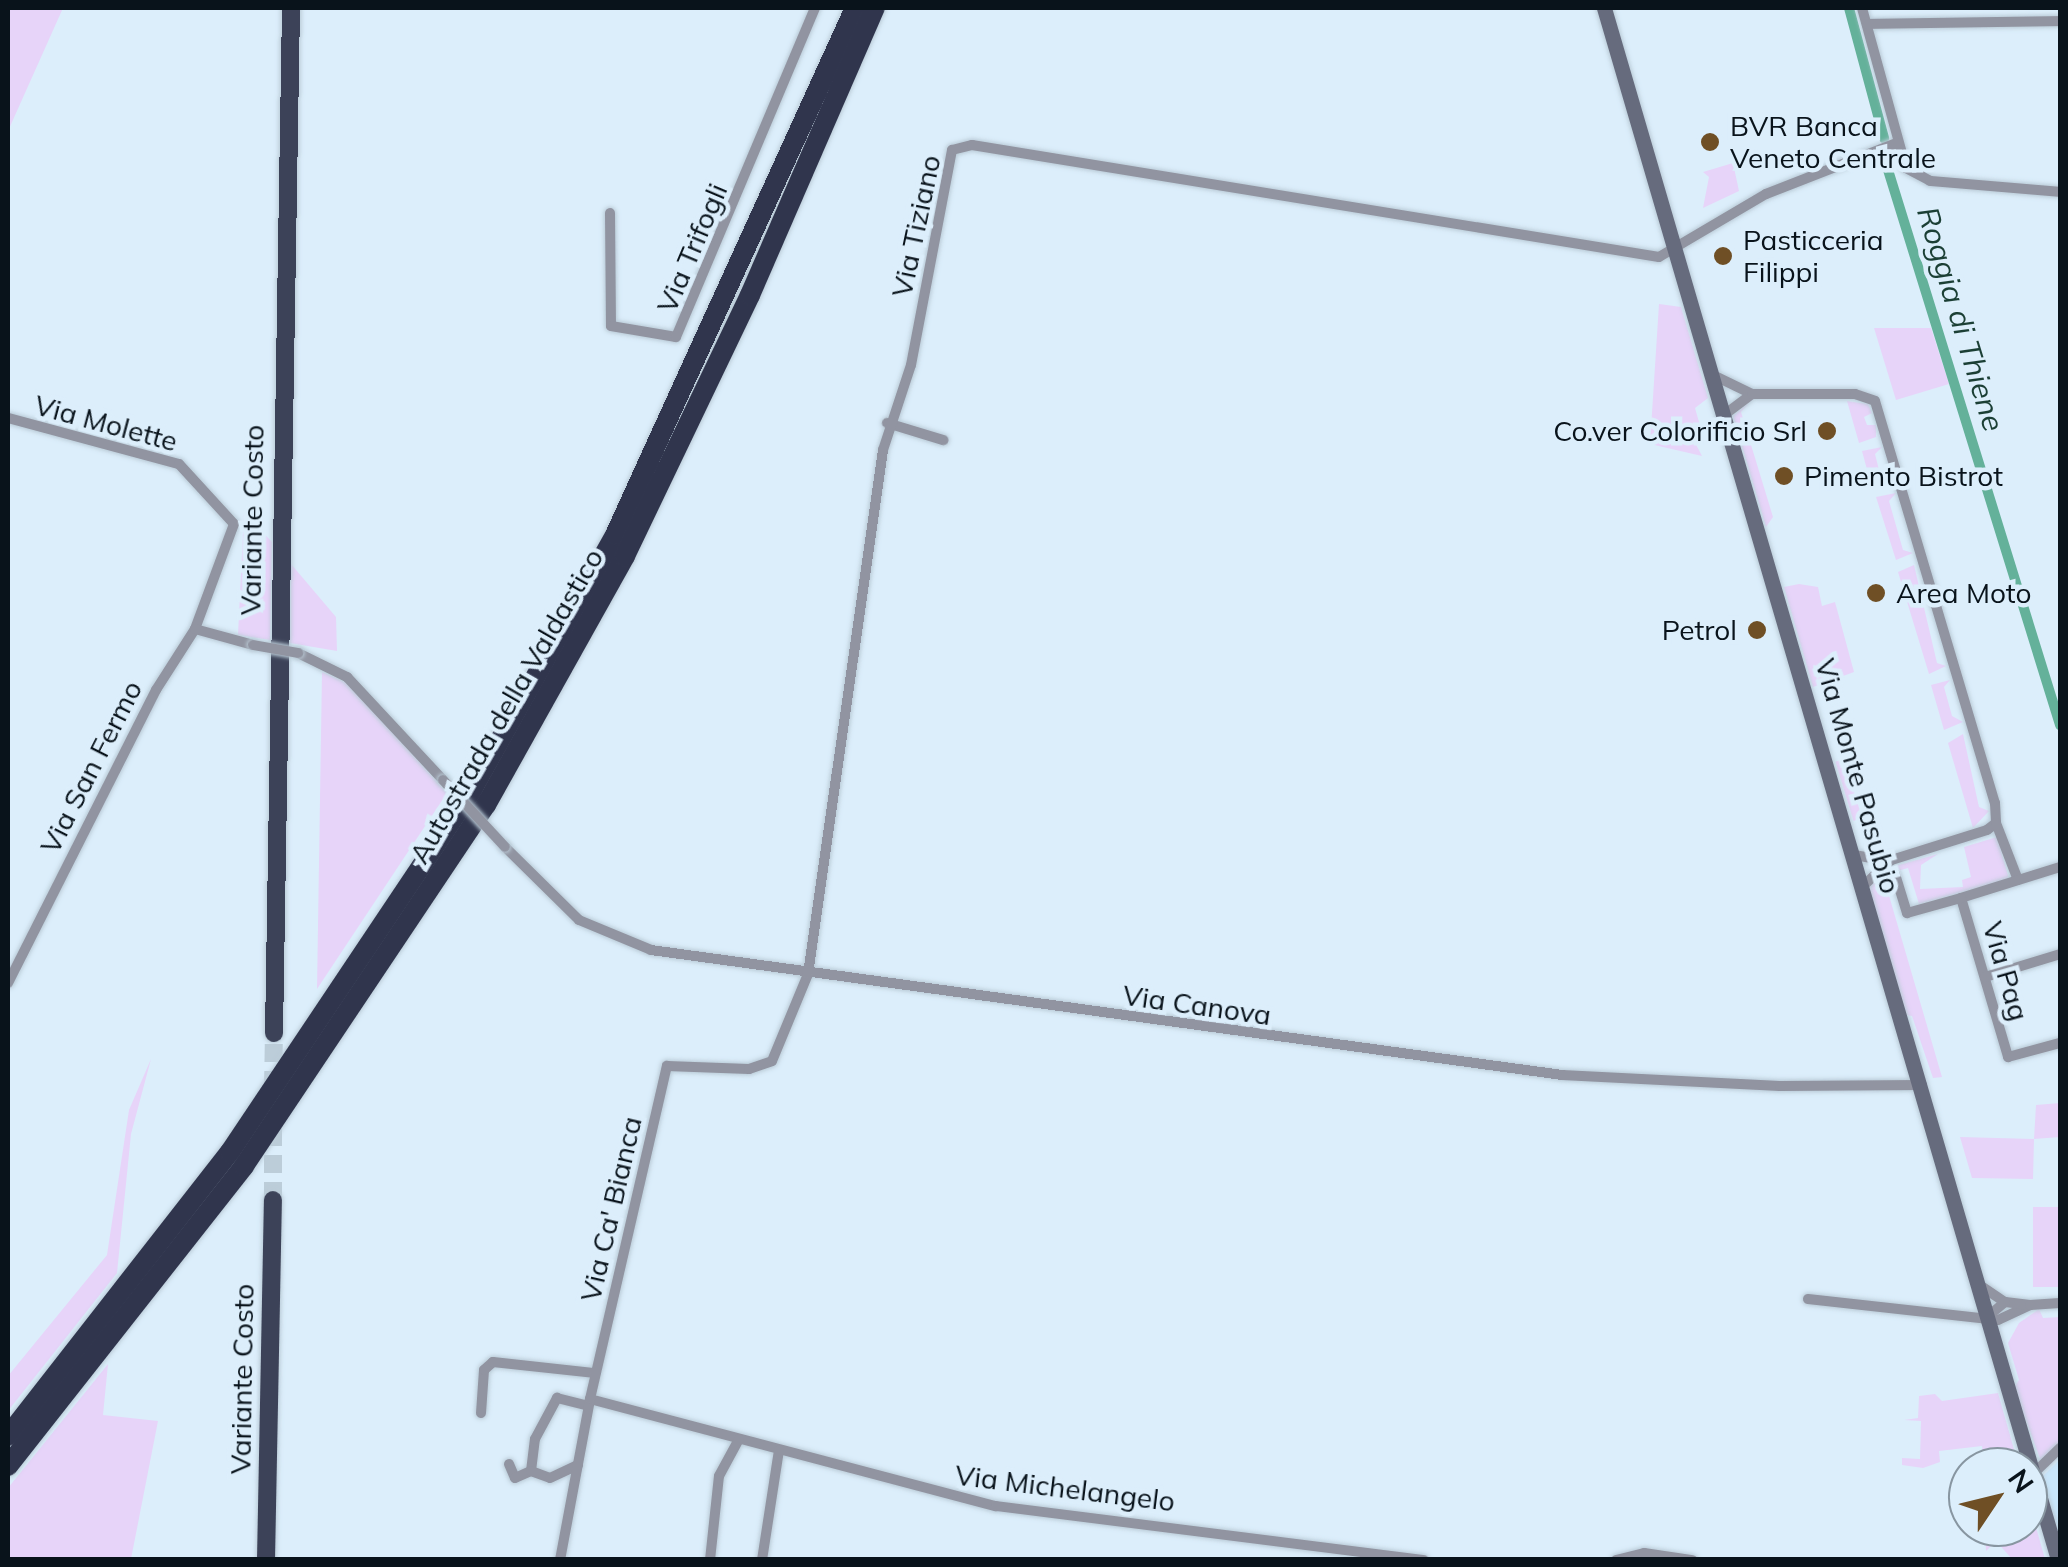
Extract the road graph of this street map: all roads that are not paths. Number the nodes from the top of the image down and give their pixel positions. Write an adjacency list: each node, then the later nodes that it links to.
1 (291, 8): 33 (highway, Variante Costo)
2 (815, 8): 12 (street, Via Trifogli)
3 (855, 8): 48 (highway, Autostrada della Valdastico)
4 (875, 8): 54 (highway, Autostrada della Valdastico)
5 (1604, 8): 13 (main road, Via Monte Pasubio)
6 (1862, 8): 9 (street)
7 (2048, 8): 8 (street)
8 (2055, 21): 9 (street)
9 (1867, 24): 10 (street)
10 (1897, 144): 11 (street); 13 (street)
11 (2060, 192)
12 (610, 214)
13 (1676, 250): 14 (main road, Via Monte Pasubio); 18 (street, Via Tiziano)
14 (1717, 377): 15 (street); 16 (main road, Via Monte Pasubio)
15 (1752, 394): 16 (street); 21 (street)
16 (1728, 412): 22 (main road, Via Monte Pasubio)
17 (8, 418): 20 (street, Via Molette)
18 (888, 423): 19 (street); 30 (street, Via Tiziano)
19 (944, 440)
20 (195, 629): 30 (street, Via Canova, bridge); 32 (street, Via San Fermo)
21 (1996, 822): 23 (street); 26 (street)
22 (1854, 855): 23 (street); 27 (main road, Via Monte Pasubio)
23 (1891, 860): 27 (street)
24 (2060, 867): 26 (street, Via Pag)
25 (1895, 874): 28 (street, Via Pag)
26 (2018, 880): 28 (street, Via Pag)
27 (1864, 886): 35 (main road, Via Monte Pasubio)
28 (1962, 898): 31 (street, Via Pag)
29 (2060, 954): 31 (street)
30 (808, 974): 35 (street, Via Canova); 45 (street, Via Ca' Bianca)
31 (1985, 977): 34 (street, Via Pag)
32 (8, 983)
33 (274, 1033)
34 (2060, 1043)
35 (1922, 1085): 37 (main road, Via Monte Pasubio)
36 (272, 1200): 57 (highway, Variante Costo)
37 (1978, 1284): 39 (street); 43 (main road, Via Monte Pasubio)
38 (1808, 1299): 43 (street)
39 (2006, 1302): 41 (street); 43 (street)
40 (2060, 1303): 41 (street)
41 (2030, 1305): 42 (street)
42 (2013, 1316): 43 (street); 44 (street)
43 (1987, 1317): 44 (main road, Via Monte Pasubio)
44 (1996, 1346): 50 (main road, Via Monte Pasubio)
45 (595, 1373): 46 (street, Via Ca' Bianca); 47 (street)
46 (589, 1402): 49 (street, Via Michelangelo); 53 (street, Via Ca' Bianca); 55 (street)
47 (481, 1413)
48 (8, 1436)
49 (740, 1439): 51 (street, Via Michelangelo); 59 (street)
50 (2025, 1447)
51 (778, 1450): 60 (street); 61 (street, Via Michelangelo)
52 (508, 1464): 55 (street)
53 (578, 1464): 55 (street); 58 (street, Via Ca' Bianca)
54 (8, 1466)
55 (532, 1471)
56 (2048, 1526): 64 (main road, Via Monte Pasubio)
57 (266, 1560)
58 (560, 1560)
59 (710, 1560)
60 (762, 1560)
61 (1424, 1560)
62 (1616, 1560): 63 (street)
63 (1692, 1560)
64 (2058, 1560)

